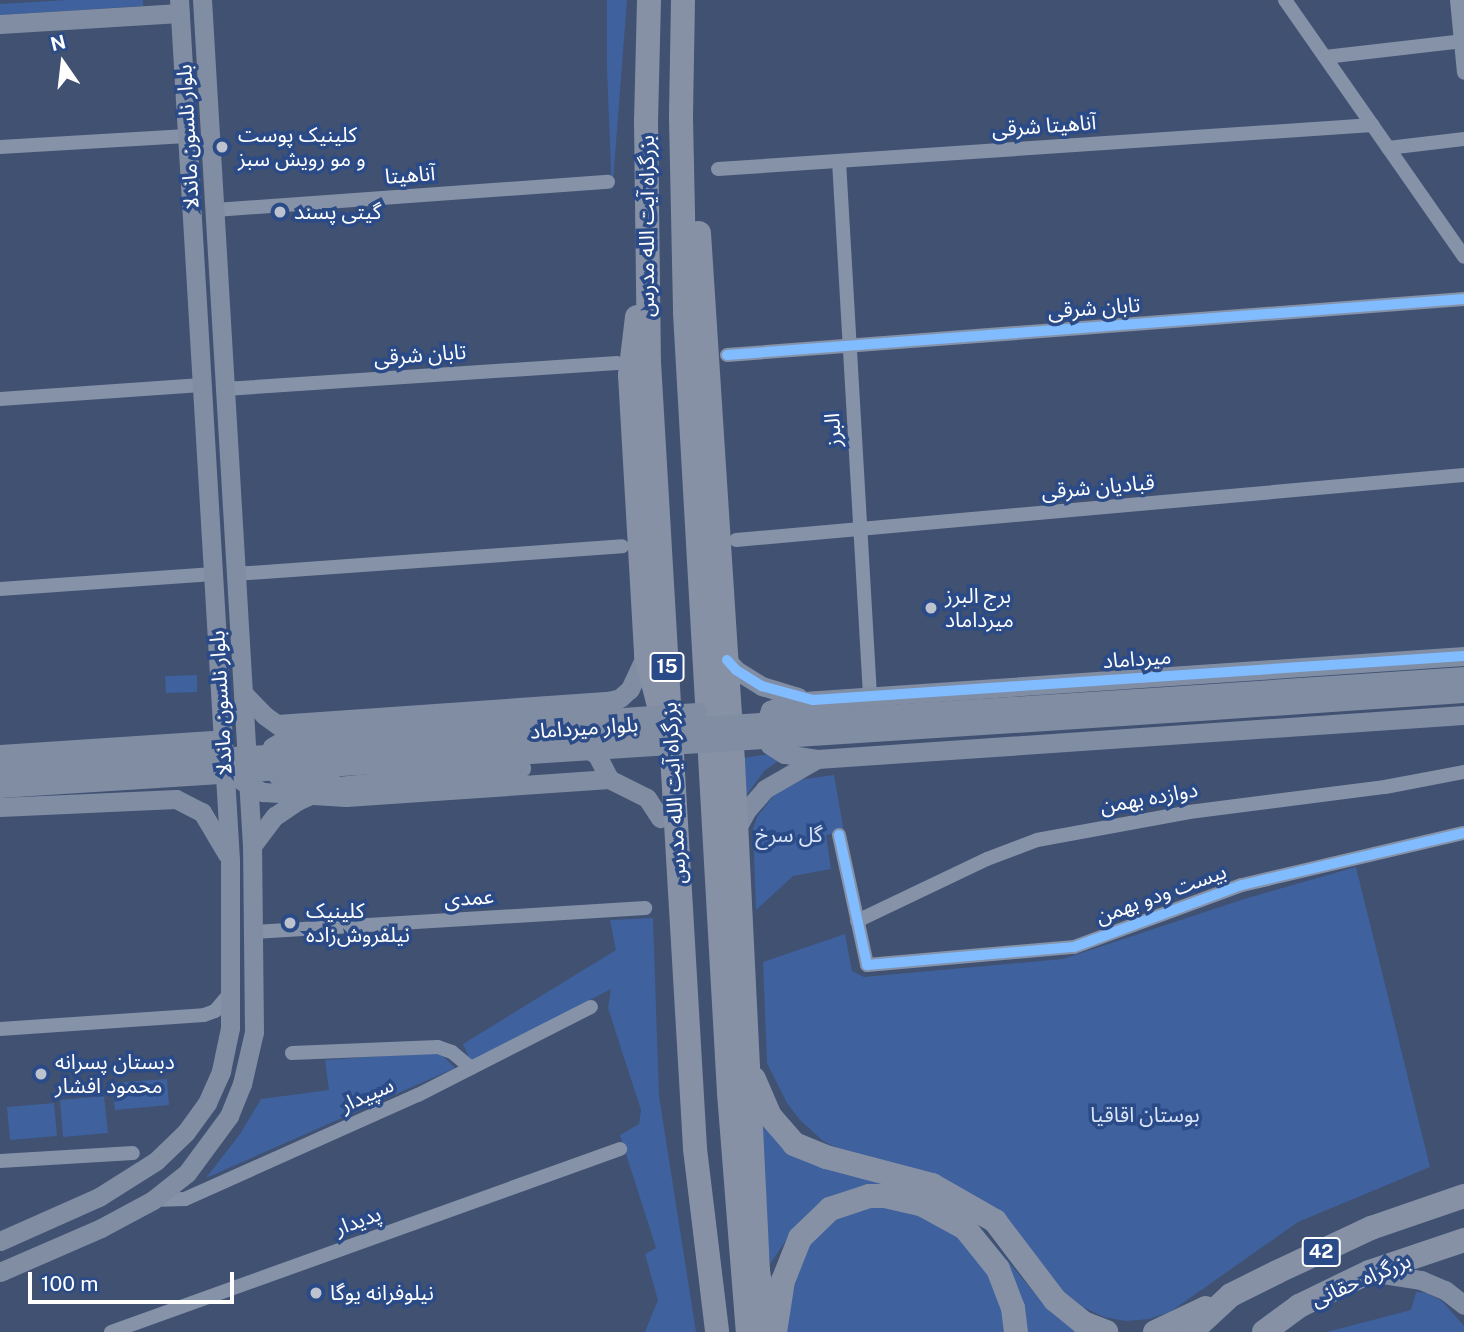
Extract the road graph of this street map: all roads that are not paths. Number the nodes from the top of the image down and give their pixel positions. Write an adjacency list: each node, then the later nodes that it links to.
1 (202, 0): 2 (main road); 22 (main road, بلوار نلسون ماندلا)
2 (210, 0)
3 (649, 0): 24 (highway, بزرگراه آیت الله مدرس / 15)
4 (683, 0): 13 (highway, بزرگراه آیت الله مدرس / 15)
5 (1286, 0): 11 (street)
6 (1457, 0): 10 (street)
7 (179, 6): 8 (main road); 15 (main road, بلوار نلسون ماندلا)
8 (149, 8): 9 (main road)
9 (0, 24)
10 (1463, 41): 11 (street); 12 (street)
11 (1325, 57): 14 (street)
12 (1464, 73)
13 (681, 118): 41 (highway); 99 (highway, بزرگراه آیت الله مدرس / 15)
14 (1373, 125): 18 (street); 19 (street, آناهیتا شرقی)
15 (187, 136): 17 (street); 29 (main road, بلوار نلسون ماندلا)
16 (1464, 139): 18 (street)
17 (0, 147)
18 (1388, 148): 23 (street)
19 (839, 162): 20 (street, آناهیتا شرقی); 26 (street, البرز)
20 (718, 169)
21 (608, 182): 22 (street, آناهیتا)
22 (215, 210): 30 (main road, بلوار نلسون ماندلا)
23 (1464, 257)
24 (647, 272): 39 (highway); 92 (highway, بزرگراه آیت الله مدرس / 15)
25 (1464, 299): 26 (street, تابان شرقی)
26 (850, 346): 27 (street, تابان شرقی); 33 (street, البرز)
27 (727, 355)
28 (617, 363): 30 (street, تابان شرقی)
29 (202, 385): 31 (street); 36 (main road, بلوار نلسون ماندلا)
30 (225, 389): 37 (main road, بلوار نلسون ماندلا)
31 (0, 399)
32 (1464, 475): 33 (street, قبادیان شرقی)
33 (860, 529): 34 (street, قبادیان شرقی); 47 (street, البرز)
34 (736, 540)
35 (622, 546): 37 (street)
36 (213, 574): 38 (street); 54 (main road, بلوار نلسون ماندلا)
37 (236, 574): 45 (main road, بلوار نلسون ماندلا)
38 (0, 589)
39 (646, 655): 51 (main road); 70 (highway)
40 (1464, 656): 43 (main road, میرداماد)
41 (727, 660): 48 (main road); 71 (highway)
42 (1464, 676): 49 (main road, بلوار میرداماد)
43 (1011, 687): 44 (main road, میرداماد); 55 (main road)
44 (955, 691): 47 (main road, میرداماد); 57 (main road)
45 (243, 692): 51 (main road); 65 (main road, بلوار نلسون ماندلا)
46 (1464, 693): 49 (main road, بلوار میرداماد)
47 (870, 696): 48 (main road, میرداماد)
48 (813, 700): 59 (main road)
49 (1199, 702): 52 (main road, بلوار میرداماد, bridge)
50 (1464, 715): 55 (main road)
51 (277, 724): 53 (main road)
52 (843, 725): 53 (main road, bridge); 61 (main road, بلوار میرداماد, bridge); 64 (main road, بلوار میرداماد, bridge); 66 (main road, bridge)
53 (297, 738): 63 (main road)
54 (223, 739): 56 (main road); 60 (main road, بلوار نلسون ماندلا)
55 (1032, 743): 57 (main road)
56 (132, 745): 58 (main road); 67 (main road)
57 (954, 749): 59 (main road)
58 (0, 754)
59 (817, 760): 71 (main road)
60 (225, 766): 65 (main road); 68 (main road, بلوار نلسون ماندلا)
61 (0, 771)
62 (1464, 772): 77 (street, دوازده بهمن)
63 (609, 779): 66 (main road); 70 (main road)
64 (0, 788)
65 (249, 795): 66 (main road); 68 (main road); 74 (main road, بلوار نلسون ماندلا)
66 (309, 796): 74 (main road)
67 (133, 799): 69 (main road); 75 (main road)
68 (227, 804): 75 (main road, بلوار نلسون ماندلا)
69 (0, 807)
70 (660, 818): 92 (highway)
71 (736, 831): 82 (highway)
72 (1464, 834): 77 (street, بیست ودو بهمن)
73 (838, 835): 77 (street)
74 (252, 846): 78 (main road, بلوار نلسون ماندلا)
75 (230, 860): 79 (main road, بلوار نلسون ماندلا)
76 (645, 908): 78 (street, عمدی)
77 (857, 921)
78 (254, 932): 89 (main road, بلوار نلسون ماندلا)
79 (230, 993): 81 (street); 91 (main road, بلوار نلسون ماندلا)
80 (591, 1007): 84 (street, سپیدار)
81 (0, 1029)
82 (746, 1030): 100 (highway); 103 (highway)
83 (292, 1054): 84 (street)
84 (471, 1068): 89 (street, سپیدار)
85 (620, 1149): 97 (street, پدیدار)
86 (133, 1153): 87 (street)
87 (0, 1161)
88 (1464, 1196): 95 (highway, بزرگراه حقانی / 42)
89 (153, 1200): 93 (main road, بلوار نلسون ماندلا)
90 (1464, 1240): 94 (highway, بزرگراه حقانی / 42)
91 (0, 1241)
92 (708, 1270): 98 (highway, بزرگراه آیت الله مدرس / 15)
93 (0, 1272)
94 (1369, 1272): 96 (main road); 106 (highway, بزرگراه حقانی / 42)
95 (1231, 1295): 104 (highway); 105 (highway, بزرگراه حقانی / 42)
96 (1464, 1305)
97 (111, 1332)
98 (717, 1332)
99 (748, 1332)
100 (768, 1332)
101 (775, 1332): 102 (highway)
102 (1016, 1332)
103 (1106, 1332)
104 (1155, 1332)
105 (1191, 1332)
106 (1264, 1332)

